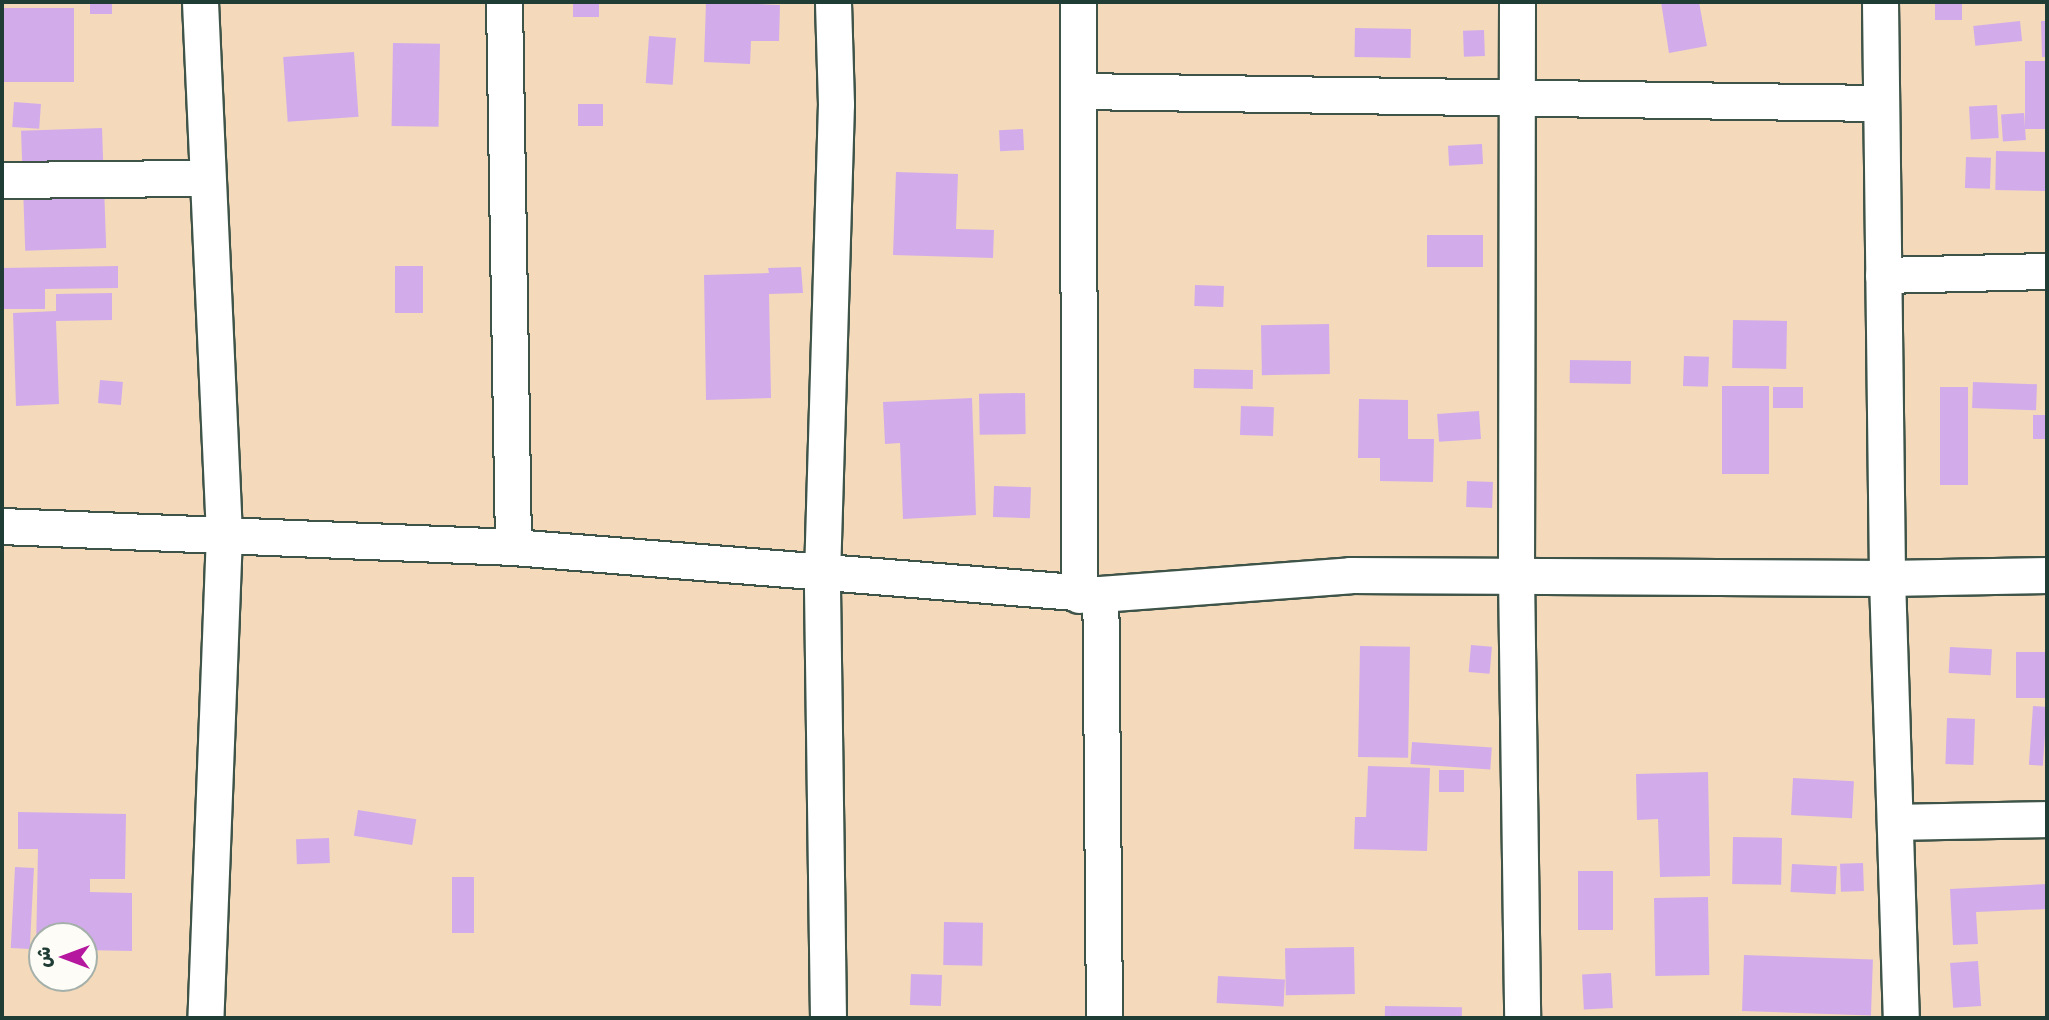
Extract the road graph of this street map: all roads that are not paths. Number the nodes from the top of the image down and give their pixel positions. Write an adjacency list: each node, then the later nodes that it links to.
1 (200, 2): 10 (street)
2 (504, 2): 16 (street)
3 (833, 2): 18 (street)
4 (1077, 2): 7 (street)
5 (1517, 2): 8 (street)
6 (1880, 2): 9 (street)
7 (1077, 91): 8 (street); 21 (street)
8 (1517, 96): 9 (street); 17 (street)
9 (1881, 103): 13 (street)
10 (207, 178): 11 (street); 15 (street)
11 (2, 180)
12 (2047, 271): 13 (street)
13 (1883, 275): 20 (street)
14 (2, 527): 15 (street)
15 (224, 534): 16 (street); 24 (street)
16 (513, 547): 18 (street)
17 (1516, 574): 20 (street); 21 (street); 27 (street)
18 (822, 575): 21 (street); 25 (street)
19 (2047, 575): 20 (street)
20 (1887, 578): 23 (street)
21 (1090, 595): 26 (street)
22 (2047, 818): 23 (street)
23 (1895, 822): 28 (street)
24 (205, 1018)
25 (828, 1018)
26 (1104, 1018)
27 (1522, 1018)
28 (1902, 1018)

